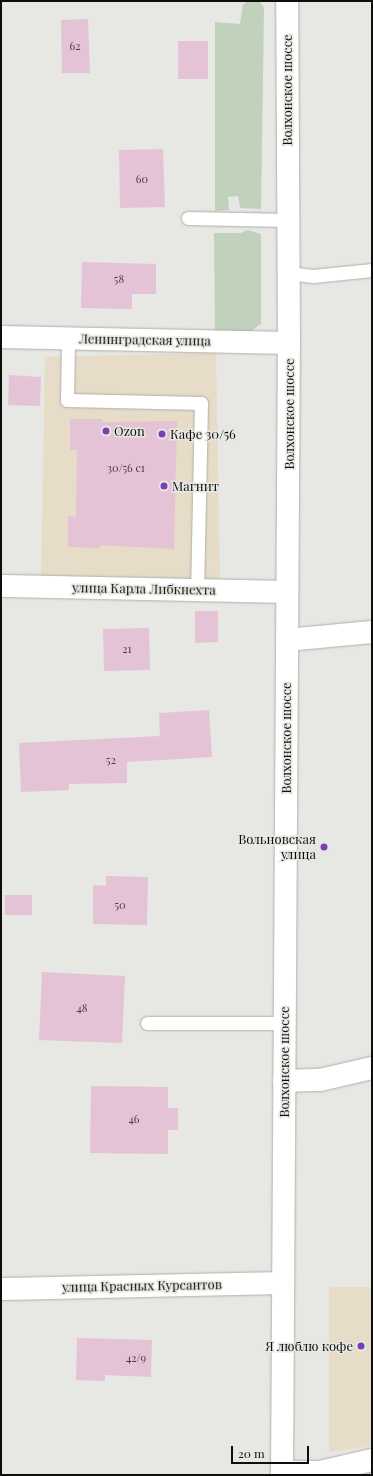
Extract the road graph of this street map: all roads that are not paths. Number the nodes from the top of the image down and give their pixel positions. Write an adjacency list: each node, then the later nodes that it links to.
1 (287, 1): 3 (main road, Волхонское шоссе)
2 (188, 218): 3 (lane)
3 (288, 220): 5 (main road, Волхонское шоссе)
4 (372, 270): 5 (lane)
5 (288, 274): 8 (main road, Волхонское шоссе)
6 (1, 337): 7 (main road, Ленинградская улица)
7 (68, 339): 8 (main road, Ленинградская улица); 10 (lane)
8 (289, 343): 11 (main road, Волхонское шоссе)
9 (1, 586): 10 (main road, улица Карла Либкнехта)
10 (197, 591): 11 (main road, улица Карла Либкнехта)
11 (287, 592): 13 (main road, Волхонское шоссе)
12 (372, 632): 13 (main road)
13 (287, 640): 15 (main road, Волхонское шоссе)
14 (148, 1023): 15 (lane)
15 (285, 1023): 17 (main road, Волхонское шоссе)
16 (372, 1068): 17 (main road)
17 (284, 1081): 18 (main road, Волхонское шоссе)
18 (283, 1284): 19 (main road, улица Красных Курсантов); 21 (main road, Волхонское шоссе)
19 (1, 1289)
20 (372, 1460): 21 (main road)
21 (282, 1474)

